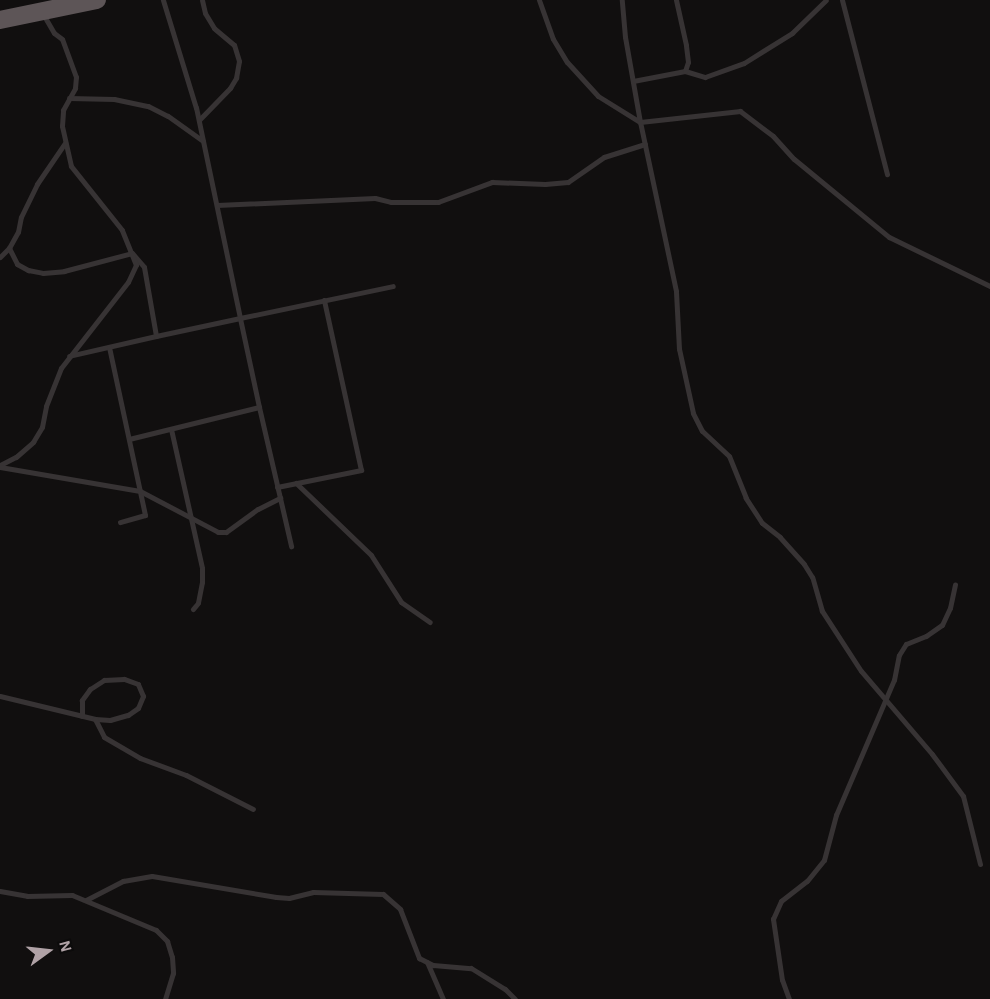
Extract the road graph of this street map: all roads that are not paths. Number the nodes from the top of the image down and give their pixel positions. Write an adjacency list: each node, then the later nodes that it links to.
1 (97, 0): 9 (highway)
2 (163, 0): 14 (lane)
3 (202, 0): 14 (lane)
4 (539, 0): 15 (lane)
5 (622, 0): 12 (lane)
6 (676, 0): 11 (lane)
7 (826, 0): 11 (lane)
8 (842, 0): 19 (lane)
9 (41, 12): 10 (highway); 13 (lane)
10 (0, 20)
11 (685, 70): 12 (lane)
12 (633, 81): 15 (lane)
13 (69, 98): 16 (lane); 17 (lane)
14 (199, 120): 16 (lane)
15 (640, 122): 18 (lane); 25 (lane)
16 (203, 141): 20 (lane)
17 (65, 143): 21 (lane); 22 (lane)
18 (645, 144): 20 (lane); 46 (lane)
19 (887, 174)
20 (217, 205): 27 (lane)
21 (9, 248): 22 (lane); 23 (lane)
22 (132, 253): 28 (lane); 30 (lane)
23 (0, 257)
24 (393, 286): 26 (lane)
25 (990, 286)
26 (324, 300): 27 (lane); 35 (lane)
27 (240, 318): 28 (lane); 31 (lane)
28 (156, 336): 29 (lane)
29 (109, 347): 30 (lane); 33 (lane)
30 (68, 356): 34 (lane)
31 (259, 407): 32 (lane); 36 (lane)
32 (171, 429): 33 (lane); 39 (lane)
33 (129, 440): 37 (lane)
34 (0, 466): 37 (lane)
35 (296, 483): 36 (lane); 44 (lane)
36 (277, 487): 38 (lane)
37 (140, 491): 39 (lane); 40 (lane)
38 (280, 498): 39 (lane); 41 (lane)
39 (190, 518): 43 (lane)
40 (120, 522)
41 (291, 546)
42 (955, 585): 46 (lane)
43 (193, 609)
44 (430, 622)
45 (0, 696): 47 (lane)
46 (885, 701): 50 (lane); 57 (lane)
47 (82, 716): 48 (lane); 48 (lane)
48 (94, 719): 49 (lane)
49 (253, 809)
50 (980, 864)
51 (0, 891): 52 (lane)
52 (86, 900): 53 (lane); 54 (lane)
53 (427, 962): 55 (lane); 56 (lane)
54 (165, 999)
55 (444, 999)
56 (515, 999)
57 (789, 999)

